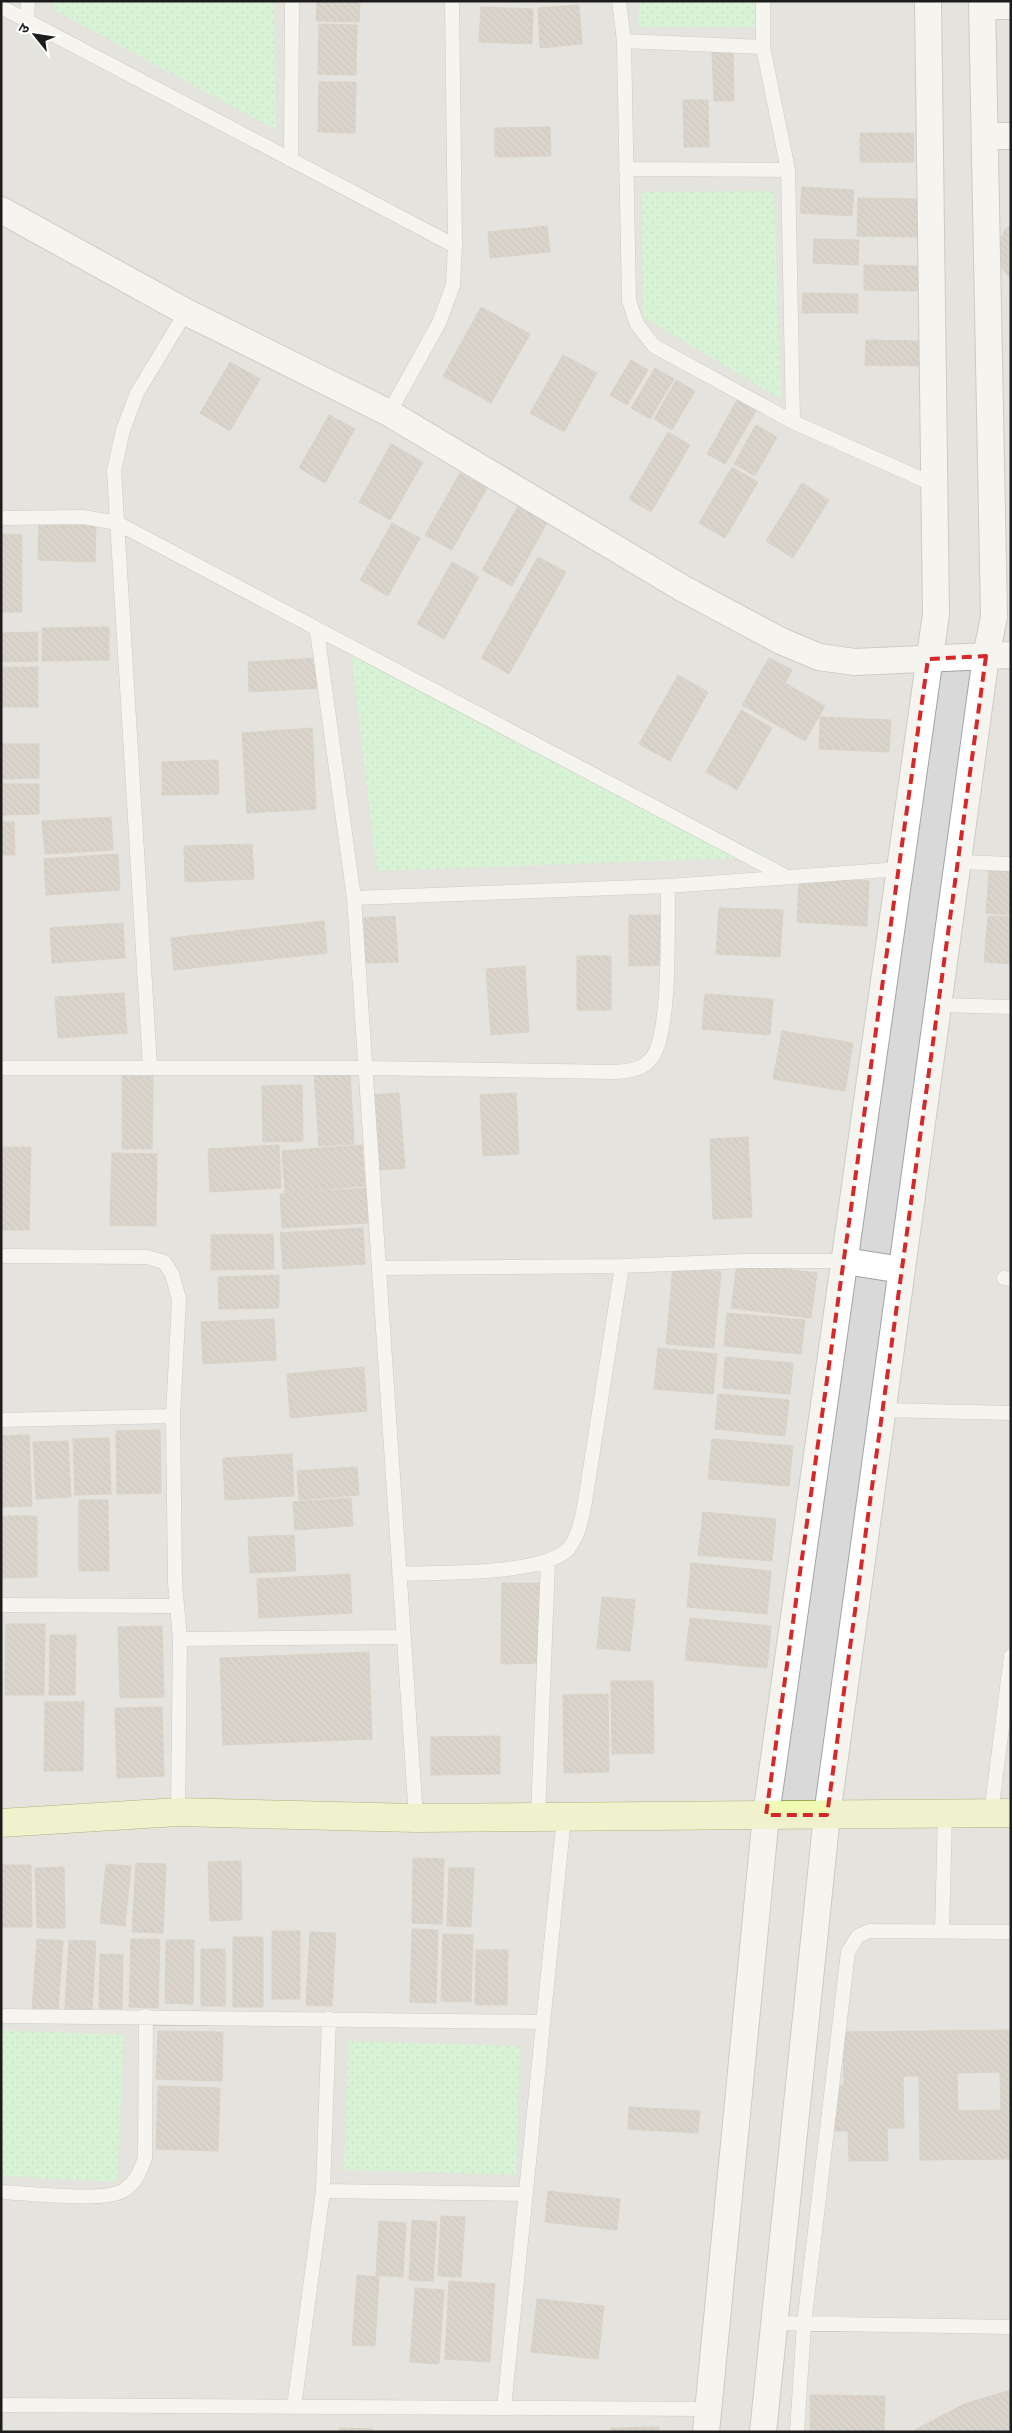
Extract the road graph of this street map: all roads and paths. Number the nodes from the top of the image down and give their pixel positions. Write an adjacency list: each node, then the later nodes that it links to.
1 (28, 1): 10 (lane)
2 (292, 1): 14 (lane)
3 (452, 1): 18 (lane)
4 (619, 1): 11 (lane)
5 (763, 1): 12 (lane)
6 (928, 1): 22 (street)
7 (982, 4): 8 (street); 13 (street)
8 (1011, 6)
9 (1, 7): 10 (lane)
10 (27, 20): 14 (lane)
11 (624, 41): 12 (lane); 15 (lane)
12 (763, 47): 16 (lane)
13 (998, 136): 26 (street)
14 (291, 160): 18 (lane)
15 (626, 168): 16 (lane); 21 (lane)
16 (788, 170): 21 (lane)
17 (1, 210): 19 (street)
18 (455, 246): 20 (lane)
19 (186, 312): 20 (street); 24 (lane)
20 (389, 413): 27 (street)
21 (793, 422): 22 (lane)
22 (935, 485): 27 (street)
23 (1, 518): 24 (lane)
24 (117, 523): 25 (lane); 36 (lane)
25 (318, 631): 31 (lane); 33 (lane)
26 (999, 656): 27 (street); 28 (street)
27 (928, 659): 30 (street)
28 (960, 862): 29 (lane); 34 (street)
29 (1011, 864)
30 (900, 869): 31 (lane); 40 (street)
31 (787, 877): 32 (lane)
32 (668, 886): 33 (lane); 38 (lane)
33 (354, 898): 38 (lane)
34 (940, 1005): 35 (lane); 43 (street)
35 (1011, 1007)
36 (150, 1066): 37 (lane); 38 (lane)
37 (1, 1068)
38 (365, 1068): 42 (lane)
39 (1, 1256): 46 (lane)
40 (844, 1261): 41 (lane); 43 (street); 58 (street)
41 (622, 1266): 42 (lane); 48 (lane)
42 (379, 1268): 49 (lane)
43 (902, 1270): 44 (street)
44 (883, 1410): 45 (lane); 59 (street)
45 (1011, 1413)
46 (173, 1416): 47 (lane); 51 (lane)
47 (1, 1420)
48 (548, 1561): 49 (lane); 60 (lane)
49 (400, 1574): 52 (lane)
50 (1, 1605): 51 (lane)
51 (176, 1606): 53 (lane)
52 (404, 1637): 53 (lane); 61 (lane)
53 (180, 1640): 55 (lane)
54 (1011, 1656): 57 (lane)
55 (178, 1812): 61 (street); 62 (street)
56 (945, 1814): 57 (street); 59 (street); 63 (lane)
57 (1001, 1814)
58 (766, 1815): 59 (street); 60 (street); 78 (street)
59 (827, 1815): 72 (street)
60 (551, 1817): 61 (street); 68 (lane)
61 (416, 1818)
62 (1, 1823)
63 (942, 1931): 64 (lane); 73 (lane)
64 (1011, 1932)
65 (1, 2016): 66 (lane)
66 (146, 2016): 67 (lane); 70 (lane)
67 (329, 2019): 68 (lane); 69 (lane)
68 (543, 2022): 71 (lane)
69 (324, 2191): 71 (lane); 76 (lane)
70 (1, 2192)
71 (526, 2194): 77 (lane)
72 (774, 2323): 73 (lane); 79 (street)
73 (804, 2324): 74 (lane); 80 (lane)
74 (1011, 2327)
75 (1, 2405): 76 (lane)
76 (294, 2407): 77 (lane)
77 (504, 2408): 78 (lane)
78 (707, 2421)
79 (763, 2432)
80 (797, 2432)

